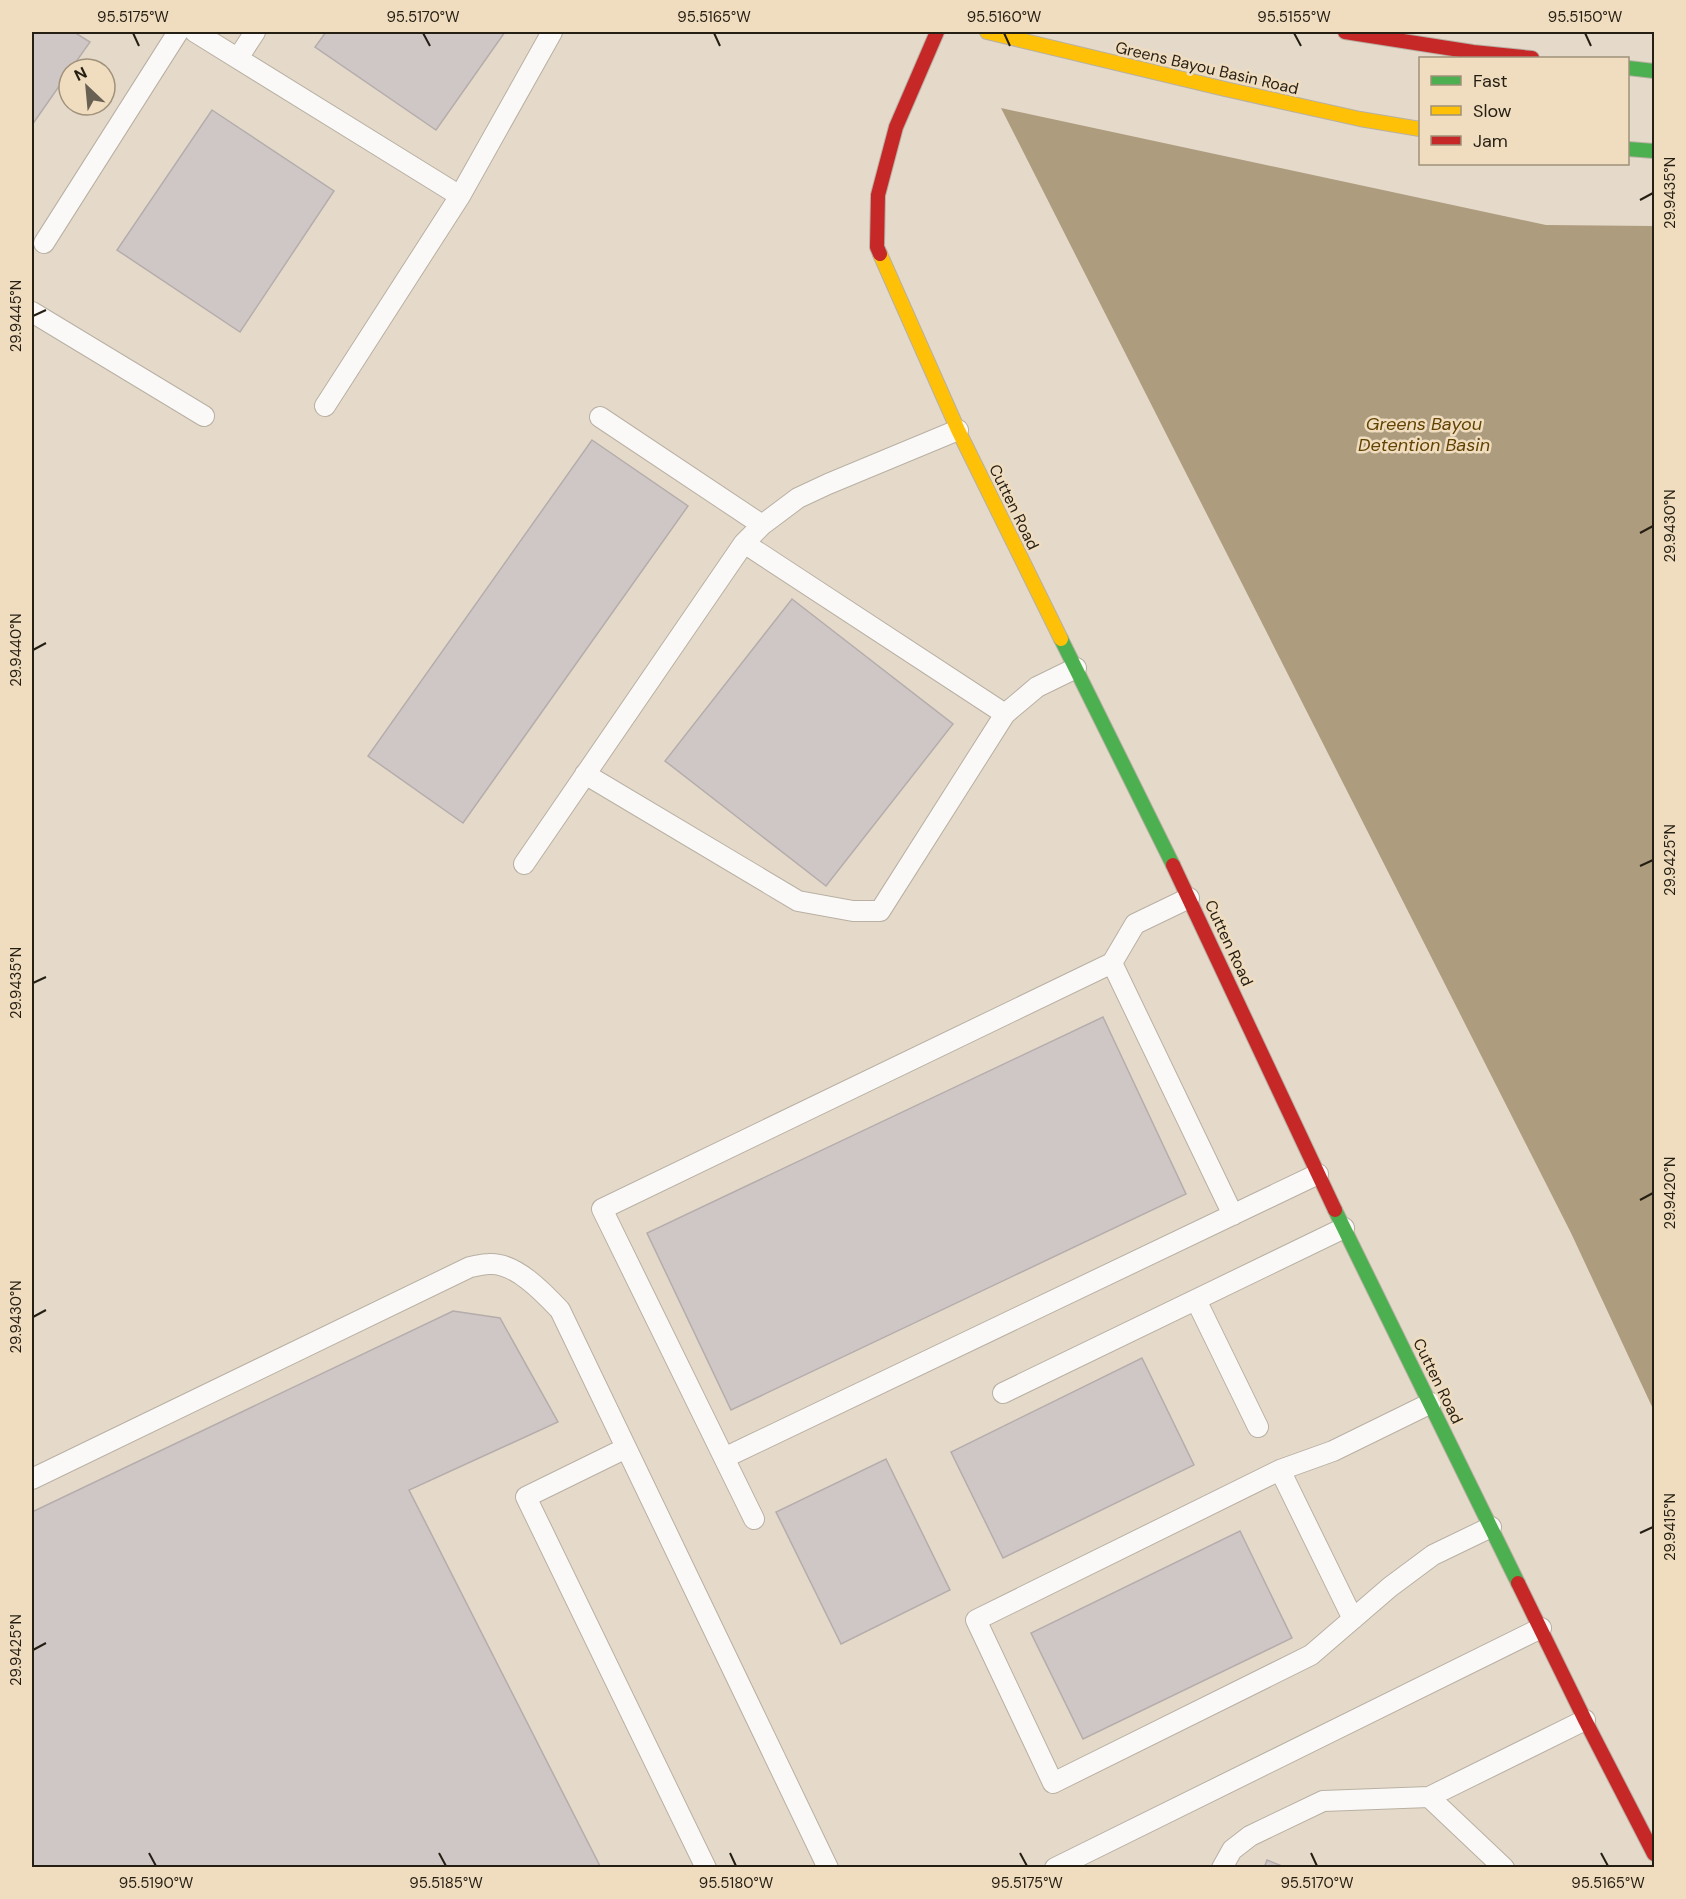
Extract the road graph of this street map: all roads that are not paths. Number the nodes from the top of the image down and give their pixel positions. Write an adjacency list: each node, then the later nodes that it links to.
1 (178, 32): 16 (lane)
2 (195, 32): 9 (lane)
3 (255, 32): 9 (lane)
4 (552, 32): 15 (lane)
5 (937, 32): 21 (street, Cutten Road)
6 (987, 32): 12 (street, Greens Bayou Basin Road)
7 (1345, 32): 8 (street)
8 (1522, 57)
9 (238, 58): 15 (lane)
10 (1629, 68): 11 (street)
11 (1654, 71)
12 (1419, 129)
13 (1629, 149): 14 (street)
14 (1654, 151)
15 (460, 196): 18 (lane)
16 (44, 243)
17 (32, 312): 19 (lane)
18 (325, 406)
19 (204, 416)
20 (600, 417): 22 (lane)
21 (958, 430): 22 (lane); 24 (street, Cutten Road)
22 (762, 525): 23 (lane)
23 (744, 543): 25 (lane); 26 (lane)
24 (1076, 668): 25 (lane); 28 (street, Cutten Road)
25 (1005, 714): 26 (lane)
26 (585, 774): 27 (lane)
27 (524, 864)
28 (1189, 898): 29 (lane); 30 (street, Cutten Road)
29 (1112, 963): 31 (lane); 38 (lane)
30 (1318, 1174): 31 (lane); 32 (street, Cutten Road)
31 (1233, 1215): 38 (lane)
32 (1344, 1228): 33 (lane); 35 (street, Cutten Road)
33 (1196, 1300): 34 (lane); 36 (lane)
34 (1003, 1393)
35 (1431, 1403): 39 (lane); 42 (street, Cutten Road)
36 (1258, 1427)
37 (626, 1448): 40 (lane); 48 (lane); 49 (lane)
38 (724, 1458): 41 (lane)
39 (1280, 1470): 43 (lane); 43 (lane)
40 (32, 1479)
41 (754, 1519)
42 (1491, 1527): 43 (lane); 44 (street, Cutten Road)
43 (1353, 1618)
44 (1541, 1628): 45 (street, Cutten Road); 50 (lane)
45 (1585, 1720): 46 (lane); 47 (street, Cutten Road)
46 (1429, 1797): 51 (lane); 52 (lane)
47 (1654, 1854)
48 (706, 1868)
49 (828, 1868)
50 (1055, 1868)
51 (1222, 1868)
52 (1504, 1868)

